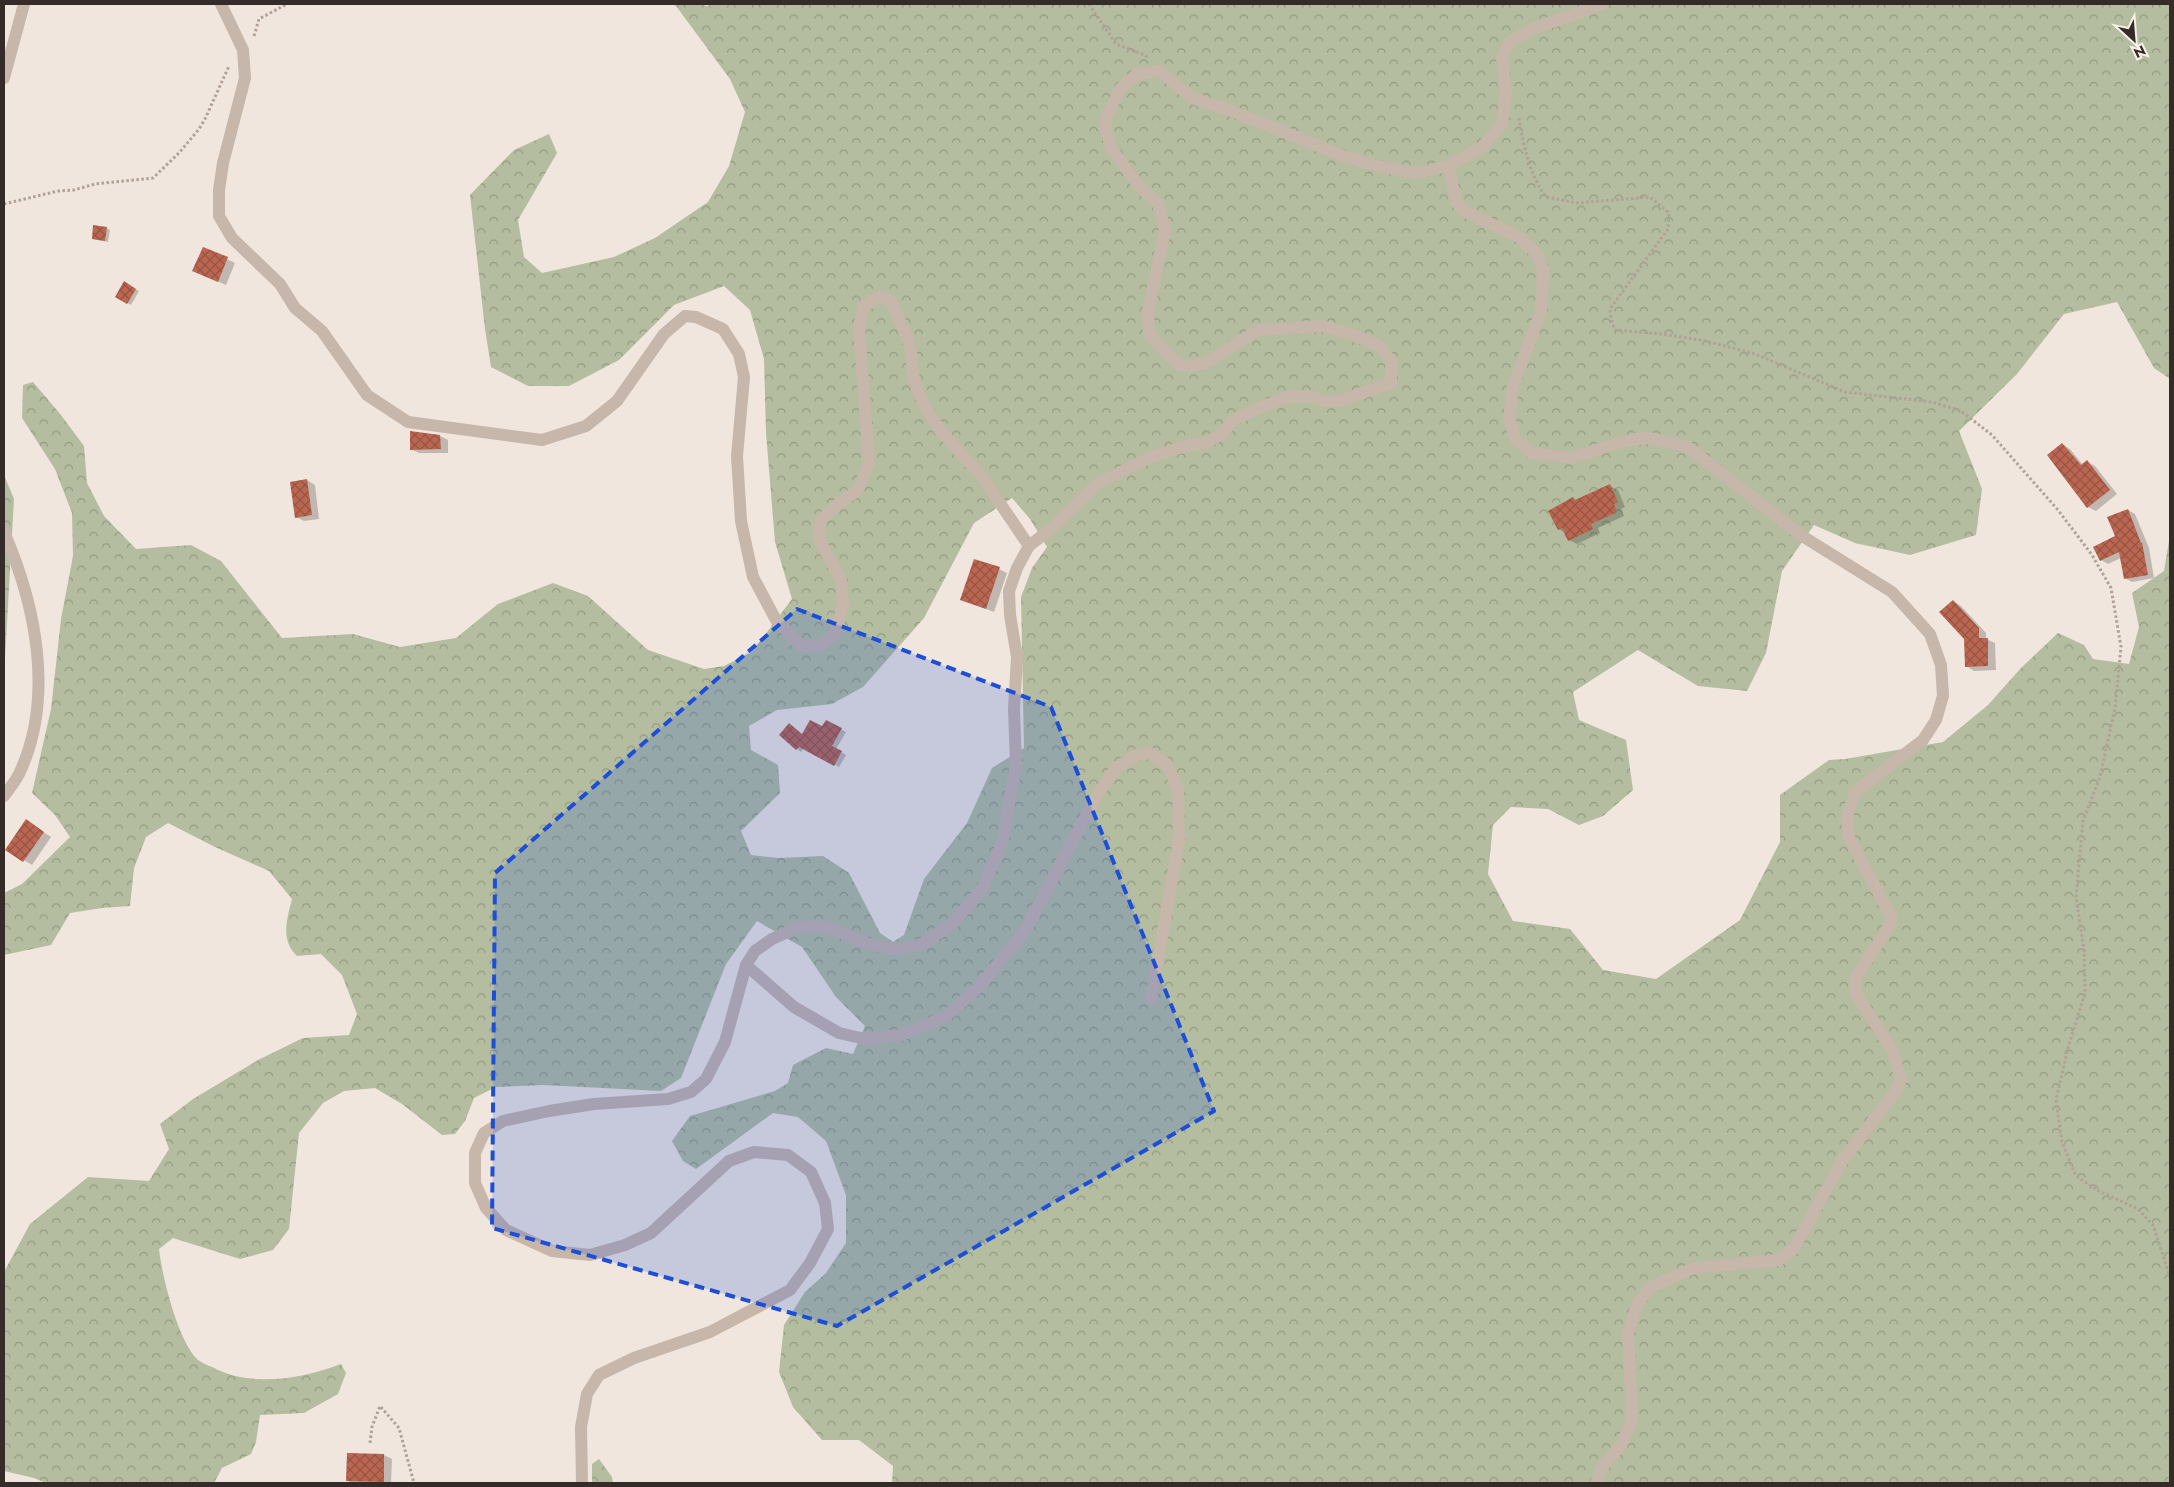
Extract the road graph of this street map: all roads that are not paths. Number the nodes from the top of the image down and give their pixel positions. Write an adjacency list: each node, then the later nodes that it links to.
1 (24, 4): 4 (street)
2 (221, 4): 7 (street)
3 (1603, 4): 5 (street)
4 (4, 78)
5 (1448, 166): 7 (street); 12 (street)
6 (4, 532): 8 (street)
7 (1029, 546): 9 (street)
8 (4, 796)
9 (746, 965): 10 (street); 11 (street)
10 (1150, 999)
11 (582, 1483)
12 (1596, 1483)

